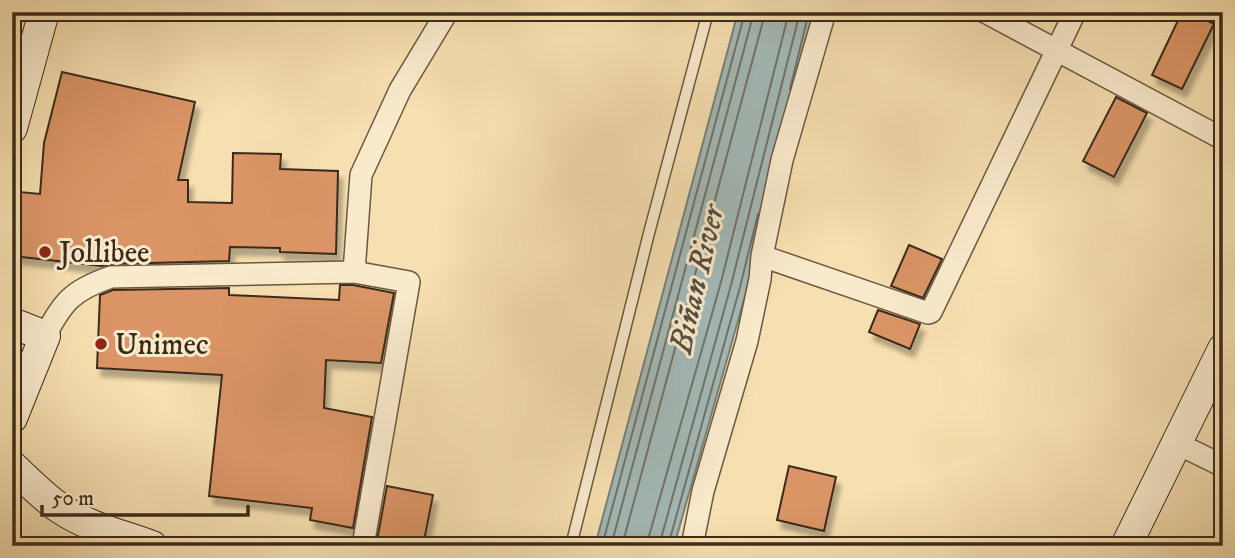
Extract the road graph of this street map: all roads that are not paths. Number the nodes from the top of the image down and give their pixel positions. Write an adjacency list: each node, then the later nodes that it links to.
1 (44, 12): 8 (street)
2 (447, 12): 11 (street)
3 (708, 12): 21 (lane)
4 (825, 12): 10 (street)
5 (985, 12): 7 (street)
6 (1075, 12): 7 (street)
7 (1057, 50): 9 (street); 10 (street)
8 (12, 128)
9 (1223, 139)
10 (762, 256): 22 (street)
11 (354, 272): 13 (street); 20 (street)
12 (12, 323): 13 (street)
13 (45, 336): 15 (street)
14 (1223, 349): 16 (street)
15 (12, 418)
16 (1176, 443): 18 (street); 23 (street)
17 (12, 466): 19 (street)
18 (1223, 466)
19 (152, 546)
20 (363, 546)
21 (571, 546)
22 (692, 546)
23 (1126, 546)

